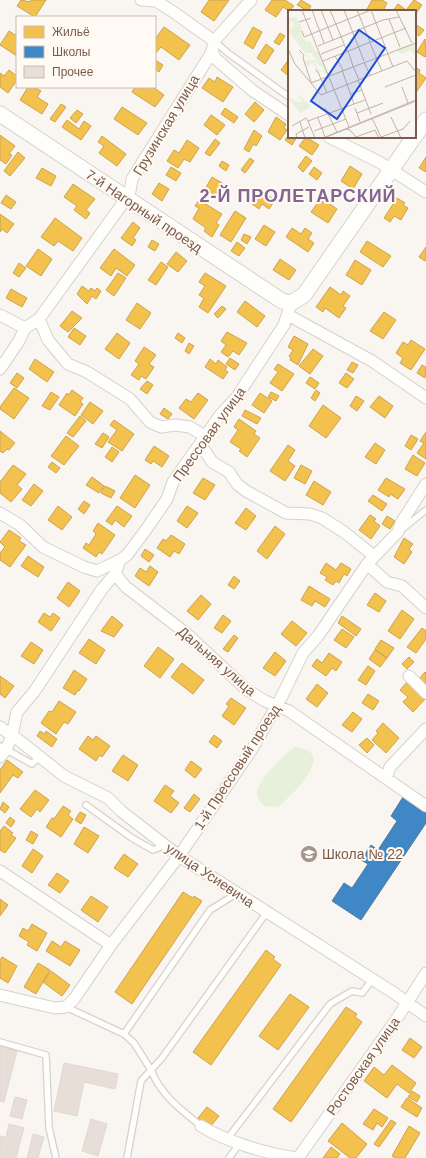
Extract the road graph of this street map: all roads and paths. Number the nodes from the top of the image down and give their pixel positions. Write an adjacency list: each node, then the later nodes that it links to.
1 (141, 0): 3 (street)
2 (251, 0): 3 (street)
3 (214, 41): 4 (street, Грузинская улица); 5 (lane)
4 (212, 52): 7 (street); 15 (street, Грузинская улица)
5 (288, 96)
6 (0, 114): 15 (street, 7-й Нагорный проезд)
7 (288, 114)
8 (426, 120): 9 (street, Прессовая улица)
9 (416, 135)
10 (333, 138): 12 (street)
11 (414, 138): 13 (street, Прессовая улица)
12 (344, 141): 13 (street)
13 (392, 170): 14 (street); 16 (street, Прессовая улица)
14 (426, 192)
15 (126, 199): 16 (street, 7-й Нагорный проезд); 18 (street, Грузинская улица)
16 (289, 309): 21 (street, 7-й Нагорный проезд); 22 (street, Прессовая улица)
17 (0, 315): 19 (street)
18 (39, 319): 19 (street, Грузинская улица); 22 (street)
19 (25, 328): 20 (street, Грузинская улица)
20 (0, 369)
21 (426, 398)
22 (204, 441): 27 (street, Прессовая улица); 28 (street)
23 (426, 484): 26 (street, 1-й Прессовый проезд)
24 (426, 510): 26 (lane)
25 (0, 513): 27 (street)
26 (398, 532): 28 (street, 1-й Прессовый проезд)
27 (120, 560): 29 (street, Прессовая улица)
28 (371, 560): 30 (street); 33 (street, 1-й Прессовый проезд)
29 (114, 574): 33 (street, Дальняя улица); 36 (street, Прессовая улица)
30 (426, 608)
31 (409, 676): 32 (street)
32 (426, 694)
33 (276, 706): 39 (street, Дальняя улица); 43 (street, 1-й Прессовый проезд)
34 (0, 727): 36 (street, улица Усиевича)
35 (426, 729): 39 (street)
36 (12, 735): 37 (street, Прессовая улица); 38 (street, улица Усиевича)
37 (2, 751): 38 (lane)
38 (40, 756): 42 (street, улица Усиевича)
39 (386, 778): 41 (street, Дальняя улица)
40 (86, 805): 42 (lane)
41 (426, 806)
42 (165, 845): 43 (street, улица Усиевича)
43 (179, 856): 45 (street, улица Усиевича); 47 (street, 1-й Прессовый проезд)
44 (0, 871): 47 (street)
45 (236, 892): 46 (street, улица Усиевича); 54 (lane)
46 (267, 912): 49 (street, улица Усиевича); 56 (lane)
47 (111, 945): 52 (street, 1-й Прессовый проезд)
48 (426, 973): 51 (street, Ростовская улица)
49 (372, 980): 51 (street, улица Усиевича); 58 (lane)
50 (0, 994): 52 (street)
51 (407, 1002): 53 (street, улица Усиевича); 63 (street, Ростовская улица)
52 (66, 1007): 54 (lane)
53 (426, 1016)
54 (124, 1034): 56 (lane)
55 (0, 1042): 60 (lane)
56 (151, 1070): 57 (lane); 61 (lane)
57 (200, 1126): 58 (street)
58 (228, 1138): 59 (street)
59 (240, 1143): 62 (lane); 63 (street)
60 (56, 1158)
61 (127, 1158)
62 (229, 1158)
63 (298, 1158)

